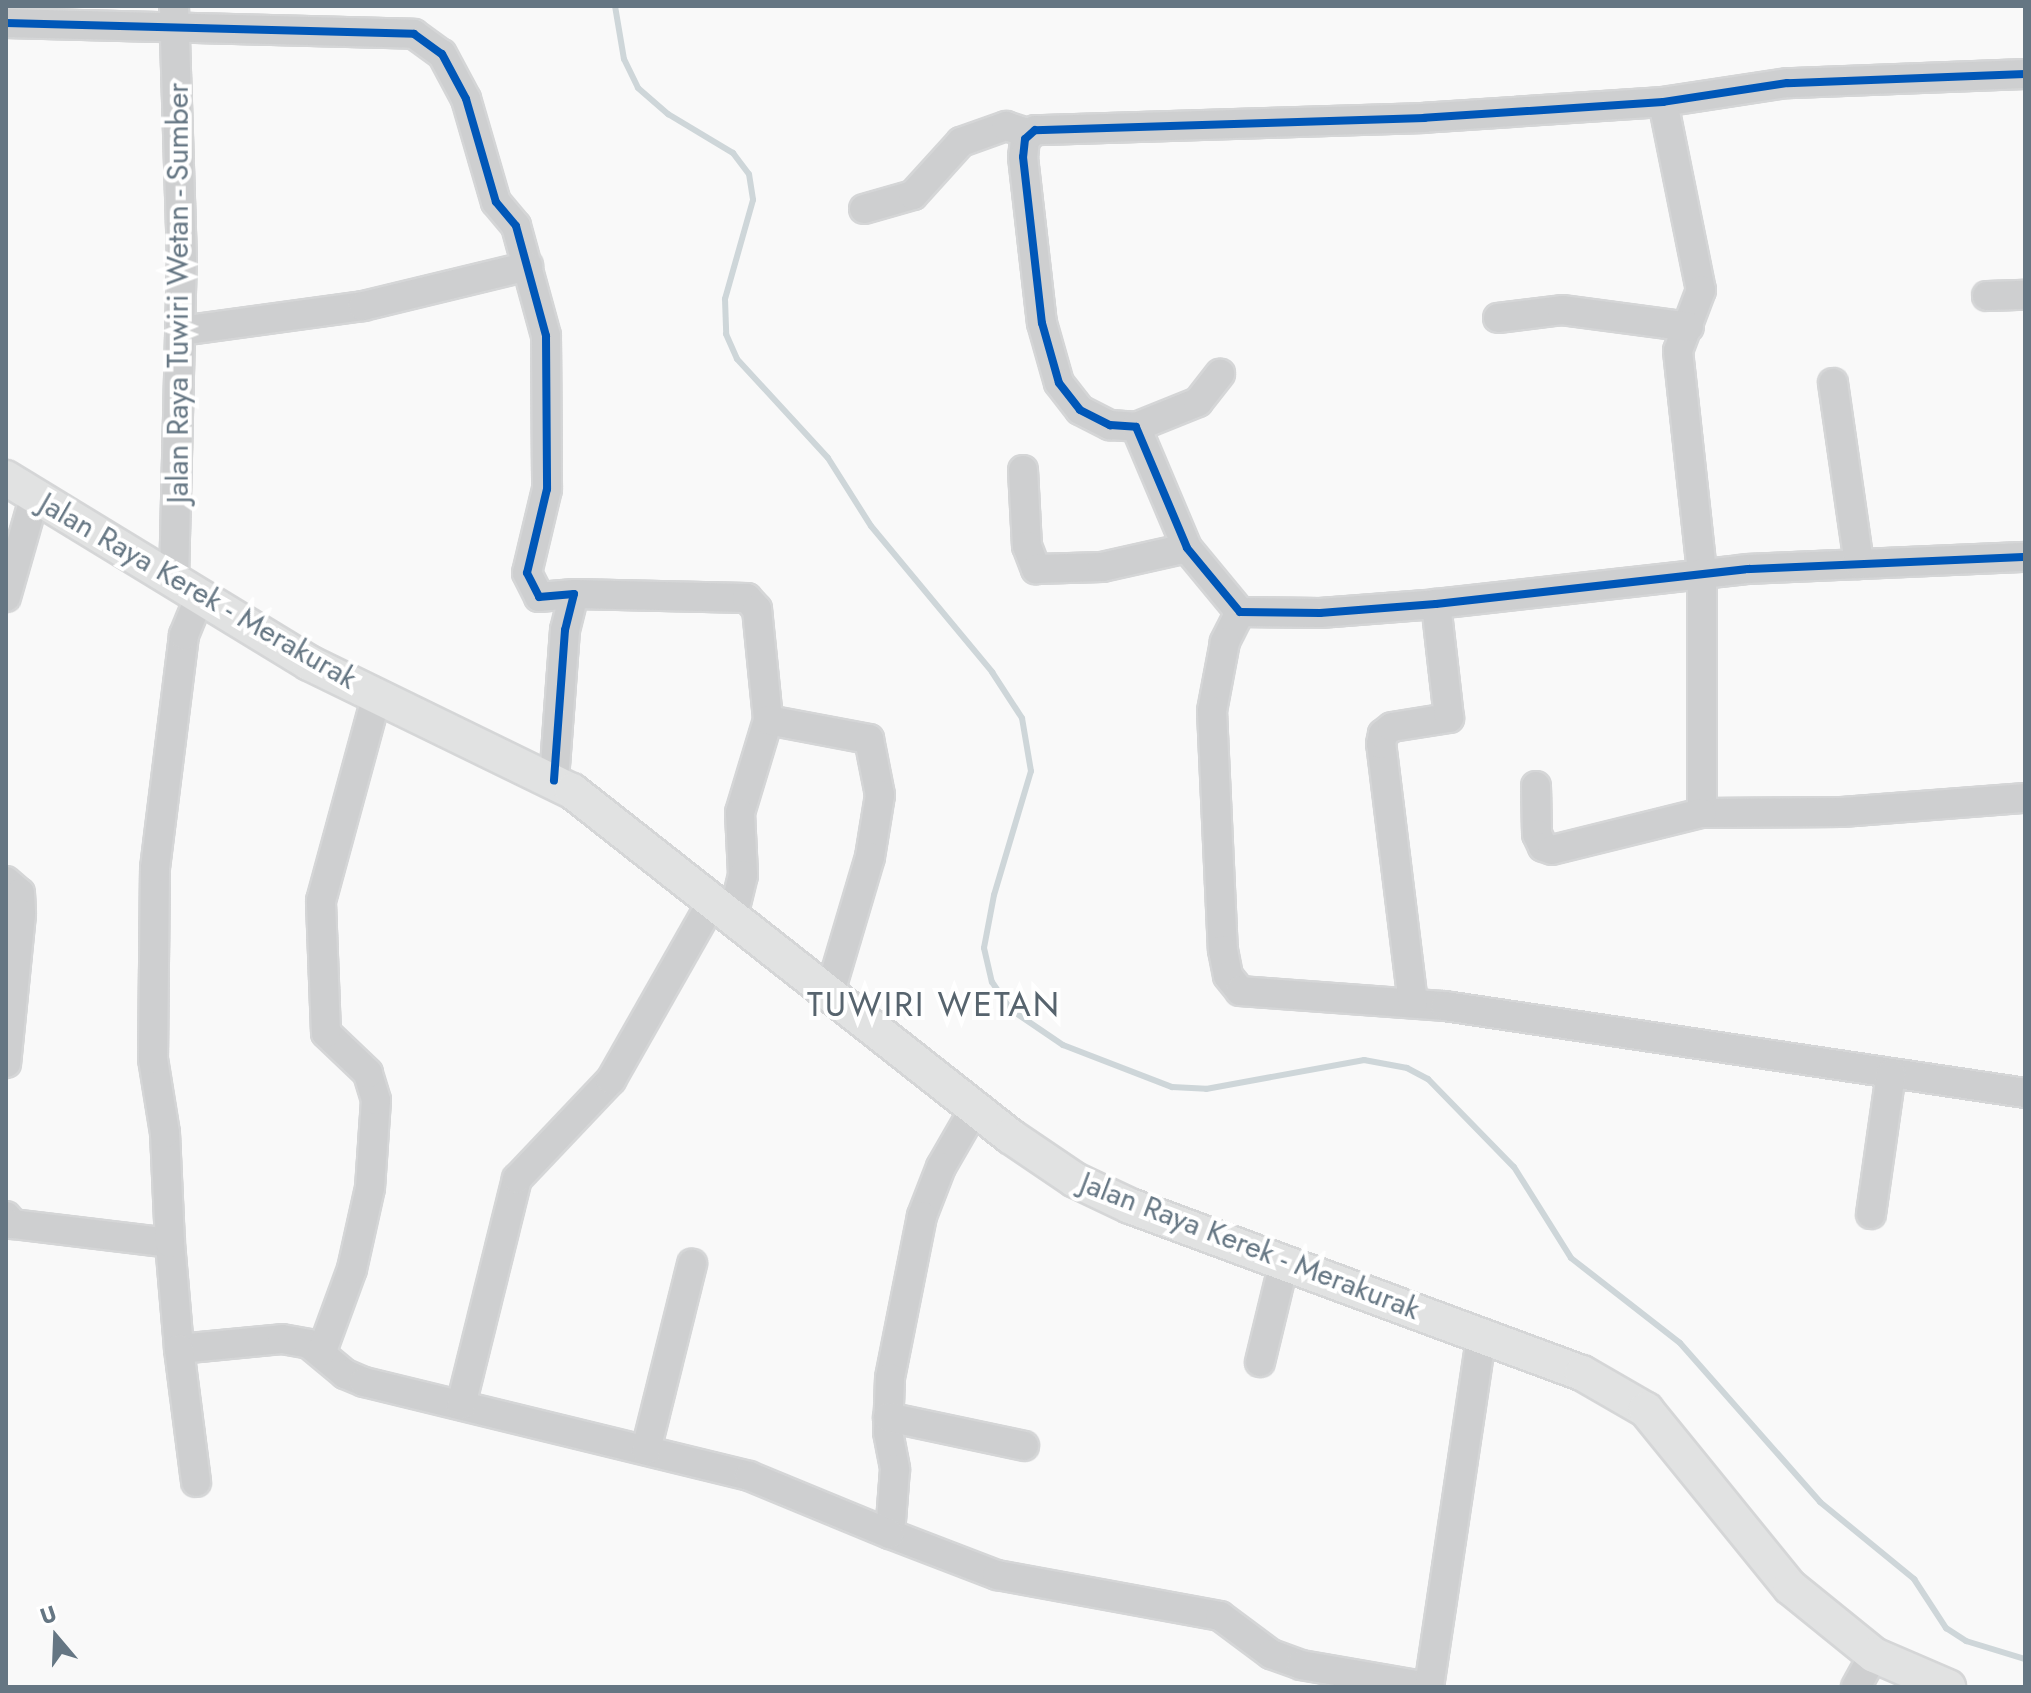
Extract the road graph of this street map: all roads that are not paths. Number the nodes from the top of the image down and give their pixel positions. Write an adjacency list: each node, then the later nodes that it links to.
1 (174, 18): 2 (street); 7 (street); 12 (street, Jalan Raya Tuwiri Wetan - Sumber)
2 (6, 23)
3 (2025, 74): 4 (street)
4 (1663, 102): 5 (street); 11 (street)
5 (1030, 134): 6 (street); 15 (street)
6 (864, 209)
7 (528, 266): 12 (street); 22 (street)
8 (2025, 295): 9 (street)
9 (1987, 296)
10 (1498, 318): 11 (street)
11 (1689, 327): 21 (street)
12 (181, 331): 25 (street, Jalan Raya Tuwiri Wetan - Sumber)
13 (1220, 374): 15 (street)
14 (1833, 383): 20 (street)
15 (1136, 427): 18 (street)
16 (1023, 470): 18 (street)
17 (24, 503): 23 (street); 25 (main road, Jalan Raya Kerek - Merakurak)
18 (1187, 548): 26 (street)
19 (2025, 557): 20 (street)
20 (1859, 564): 21 (street)
21 (1702, 573): 24 (street); 32 (street)
22 (574, 594): 28 (street); 29 (street)
23 (6, 597)
24 (1436, 604): 26 (street); 36 (street)
25 (187, 606): 27 (main road, Jalan Raya Kerek - Merakurak); 43 (street, Jalan Raya Tuwiri Wetan - Sumber)
26 (1240, 612): 36 (street)
27 (370, 715): 29 (main road, Jalan Raya Kerek - Merakurak); 47 (street)
28 (768, 720): 34 (street); 35 (street)
29 (554, 781): 34 (main road, Jalan Raya Kerek - Merakurak)
30 (1536, 786): 32 (street)
31 (2025, 798): 32 (street)
32 (1702, 813)
33 (6, 881): 37 (street)
34 (722, 912): 35 (main road, Jalan Raya Kerek - Merakurak); 50 (street)
35 (829, 995): 40 (main road, Jalan Raya Kerek - Merakurak)
36 (1413, 1003): 38 (street)
37 (6, 1063)
38 (1891, 1073): 39 (street); 41 (street)
39 (2025, 1093)
40 (965, 1126): 45 (main road, Jalan Raya Kerek - Merakurak); 51 (street)
41 (1871, 1214)
42 (6, 1216): 43 (street)
43 (170, 1243): 46 (street, Jalan Raya Tuwiri Wetan - Sumber)
44 (692, 1264): 53 (street)
45 (1280, 1280): 48 (main road, Jalan Raya Kerek - Merakurak); 49 (street)
46 (179, 1349): 47 (street); 54 (street, Jalan Raya Tuwiri Wetan - Sumber)
47 (322, 1351): 50 (street)
48 (1478, 1354): 56 (main road, Jalan Raya Kerek - Merakurak); 57 (street)
49 (1260, 1362)
50 (461, 1405): 53 (street)
51 (888, 1417): 52 (street); 55 (street)
52 (1024, 1446)
53 (646, 1450): 55 (street)
54 (196, 1482)
55 (890, 1534): 57 (street)
56 (1866, 1670): 58 (main road, Jalan Raya Kerek - Merakurak)
57 (1429, 1687)
58 (1948, 1687)

